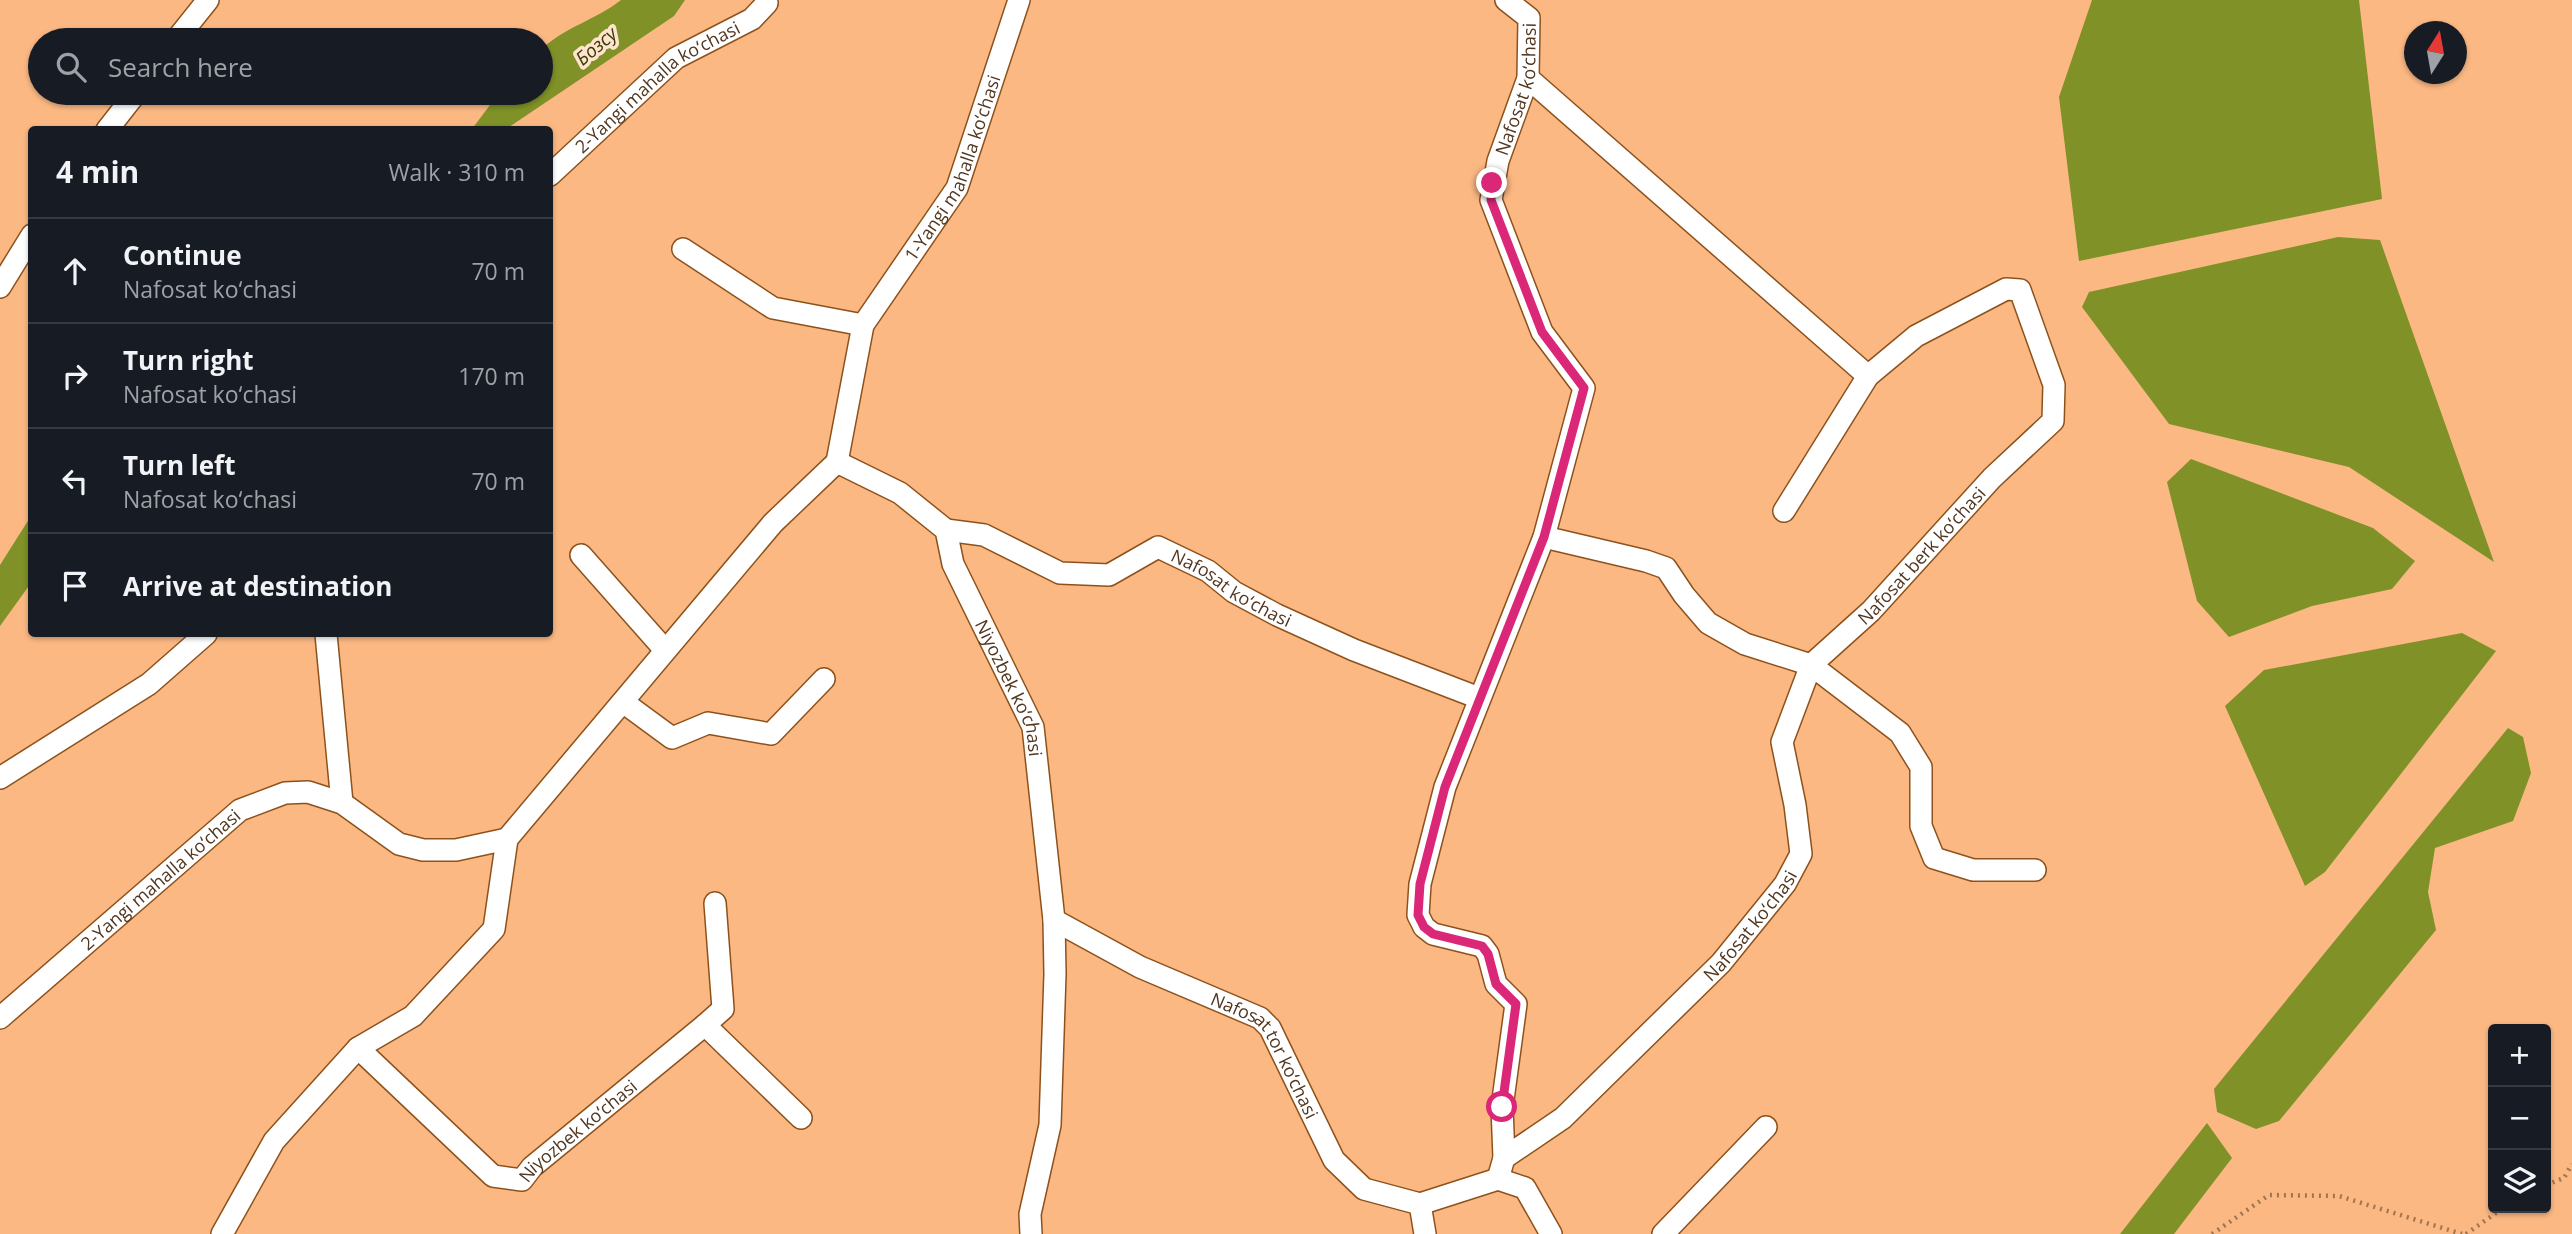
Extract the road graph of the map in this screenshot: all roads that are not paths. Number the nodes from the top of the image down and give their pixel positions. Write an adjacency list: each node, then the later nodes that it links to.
1 (208, 0): 5 (street)
2 (1019, 0): 13 (street, 1-Yangi mahalla ko‘chasi)
3 (1506, 0): 6 (street, Nafosat ko‘chasi)
4 (767, 3): 9 (street, 2-Yangi mahalla ko‘chasi)
5 (186, 28)
6 (1528, 78): 14 (street); 18 (street, Nafosat ko‘chasi)
7 (127, 105): 8 (street)
8 (110, 126)
9 (553, 171)
10 (28, 242): 12 (street)
11 (683, 249): 13 (street)
12 (0, 287)
13 (863, 325): 15 (street, 1-Yangi mahalla ko‘chasi)
14 (1868, 376): 16 (street, Nafosat berk ko‘chasi); 23 (street, Nafosat berk ko‘chasi)
15 (837, 462): 17 (street); 22 (street)
16 (1784, 511)
17 (946, 530): 25 (street, Nafosat ko‘chasi); 32 (street, Niyozbek ko‘chasi)
18 (1544, 537): 23 (street); 25 (street, Nafosat ko‘chasi)
19 (581, 555): 22 (street)
20 (203, 637): 27 (street)
21 (326, 637): 28 (street)
22 (666, 650): 26 (street)
23 (1811, 665): 30 (street); 38 (street, Nafosat ko‘chasi)
24 (824, 678): 26 (street)
25 (1479, 698): 38 (street, Nafosat ko‘chasi)
26 (623, 702): 29 (street)
27 (0, 778)
28 (342, 803): 29 (street, 2-Yangi mahalla ko‘chasi); 33 (street, 2-Yangi mahalla ko‘chasi)
29 (507, 839): 35 (street)
30 (2035, 870)
31 (715, 903): 34 (street, Niyozbek ko‘chasi)
32 (1054, 920): 40 (street, Nafosat tor ko‘chasi); 42 (street, Niyozbek ko‘chasi)
33 (0, 1018)
34 (705, 1025): 35 (street, Niyozbek ko‘chasi); 36 (street)
35 (358, 1048): 41 (street)
36 (801, 1118)
37 (1766, 1127): 45 (street)
38 (1504, 1158): 39 (street, Nafosat ko‘chasi)
39 (1498, 1179): 40 (street); 44 (street)
40 (1420, 1204): 43 (street)
41 (222, 1234)
42 (1031, 1234)
43 (1425, 1234)
44 (1551, 1234)
45 (1662, 1234)

